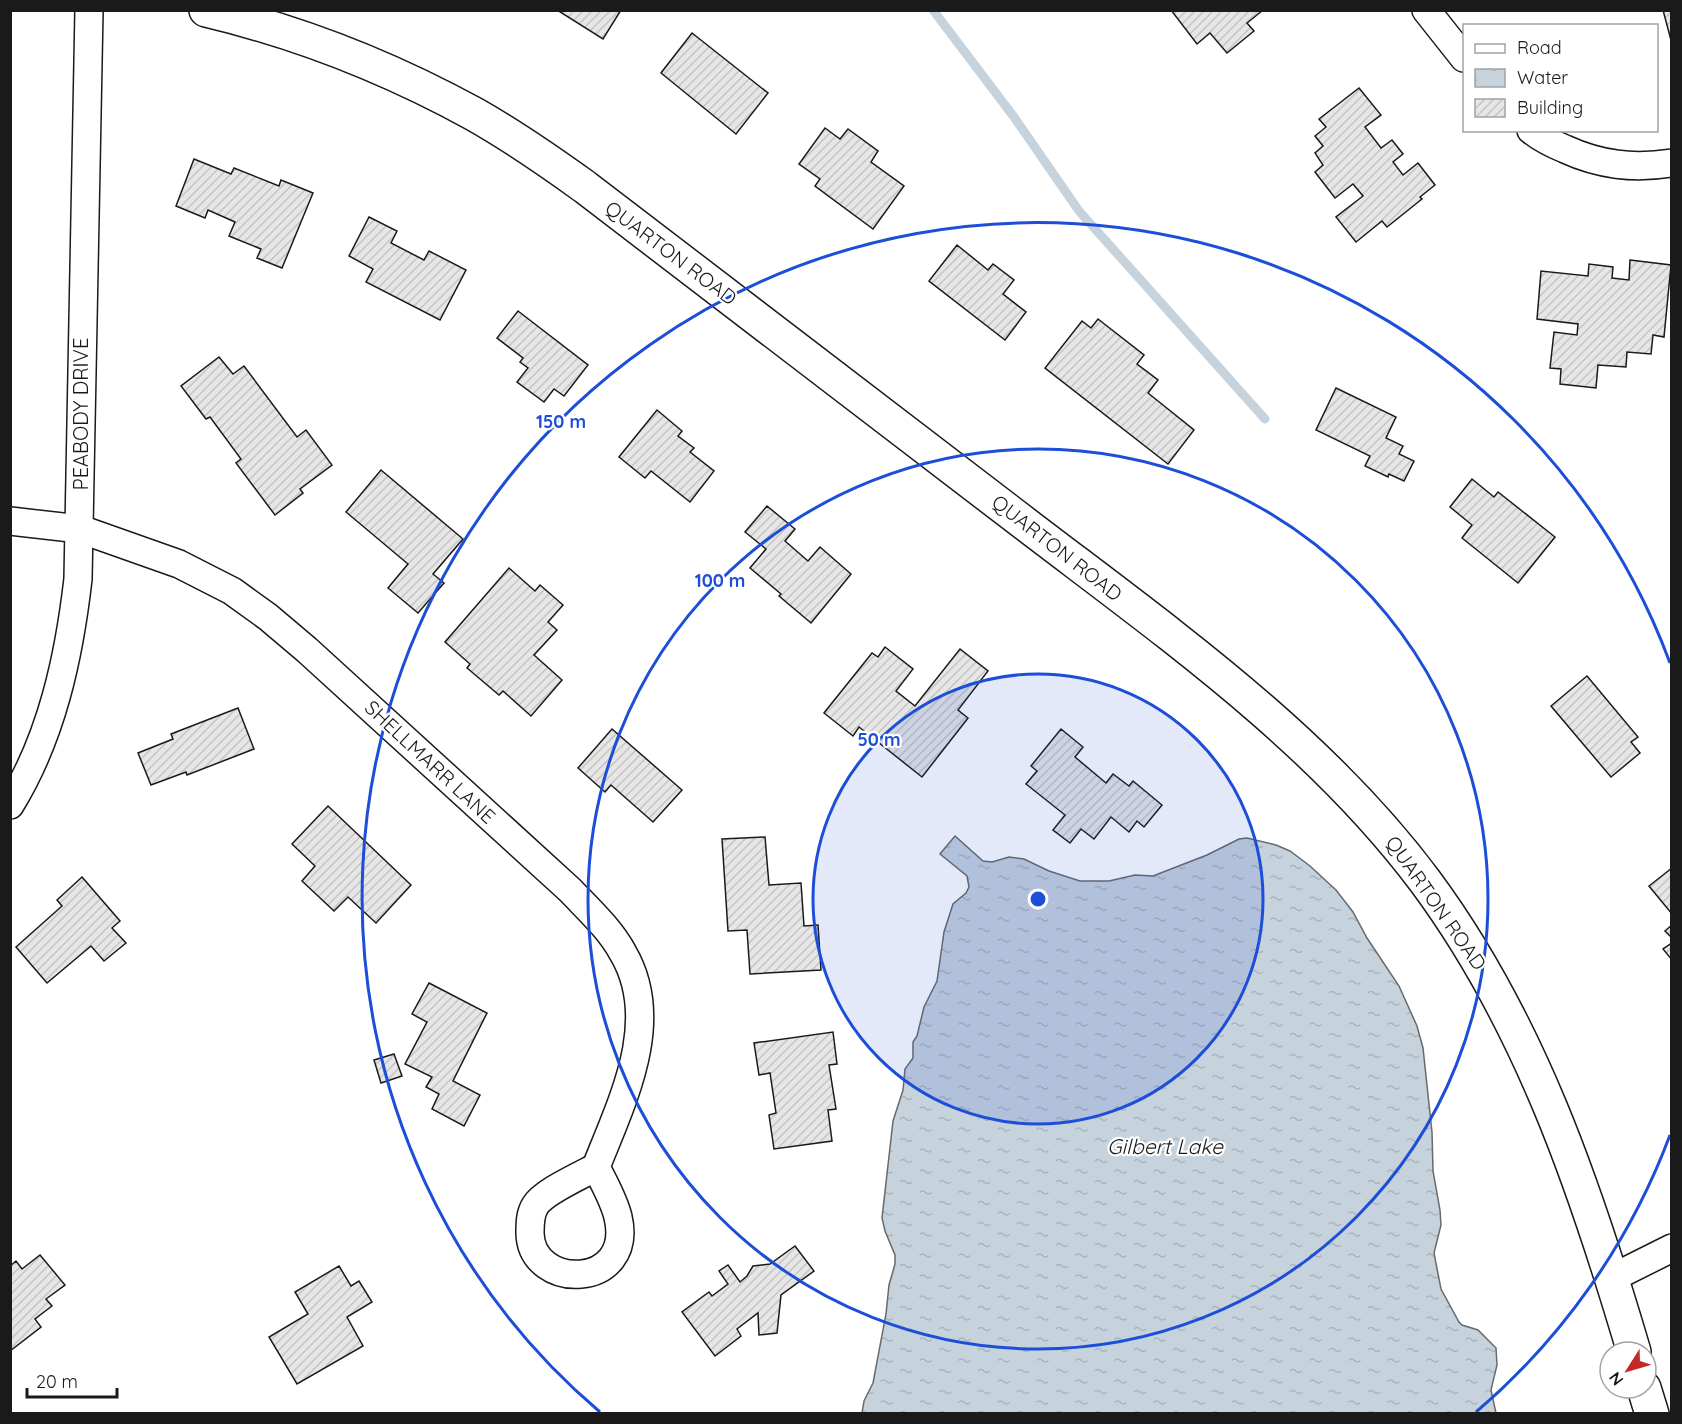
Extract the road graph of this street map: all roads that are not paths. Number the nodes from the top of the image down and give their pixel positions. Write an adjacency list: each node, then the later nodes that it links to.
1 (89, 10): 8 (street, PEABODY DRIVE)
2 (206, 10): 12 (street, QUARTON ROAD)
3 (1426, 10): 4 (street)
4 (1463, 57)
5 (1534, 132): 6 (street)
6 (1671, 163)
7 (10, 521): 8 (street, SHELLMARR LANE)
8 (80, 529): 9 (street, PEABODY DRIVE); 10 (street, SHELLMARR LANE)
9 (10, 805)
10 (596, 1167)
11 (1671, 1248): 12 (street)
12 (1612, 1278): 13 (street, QUARTON ROAD)
13 (1630, 1340)

